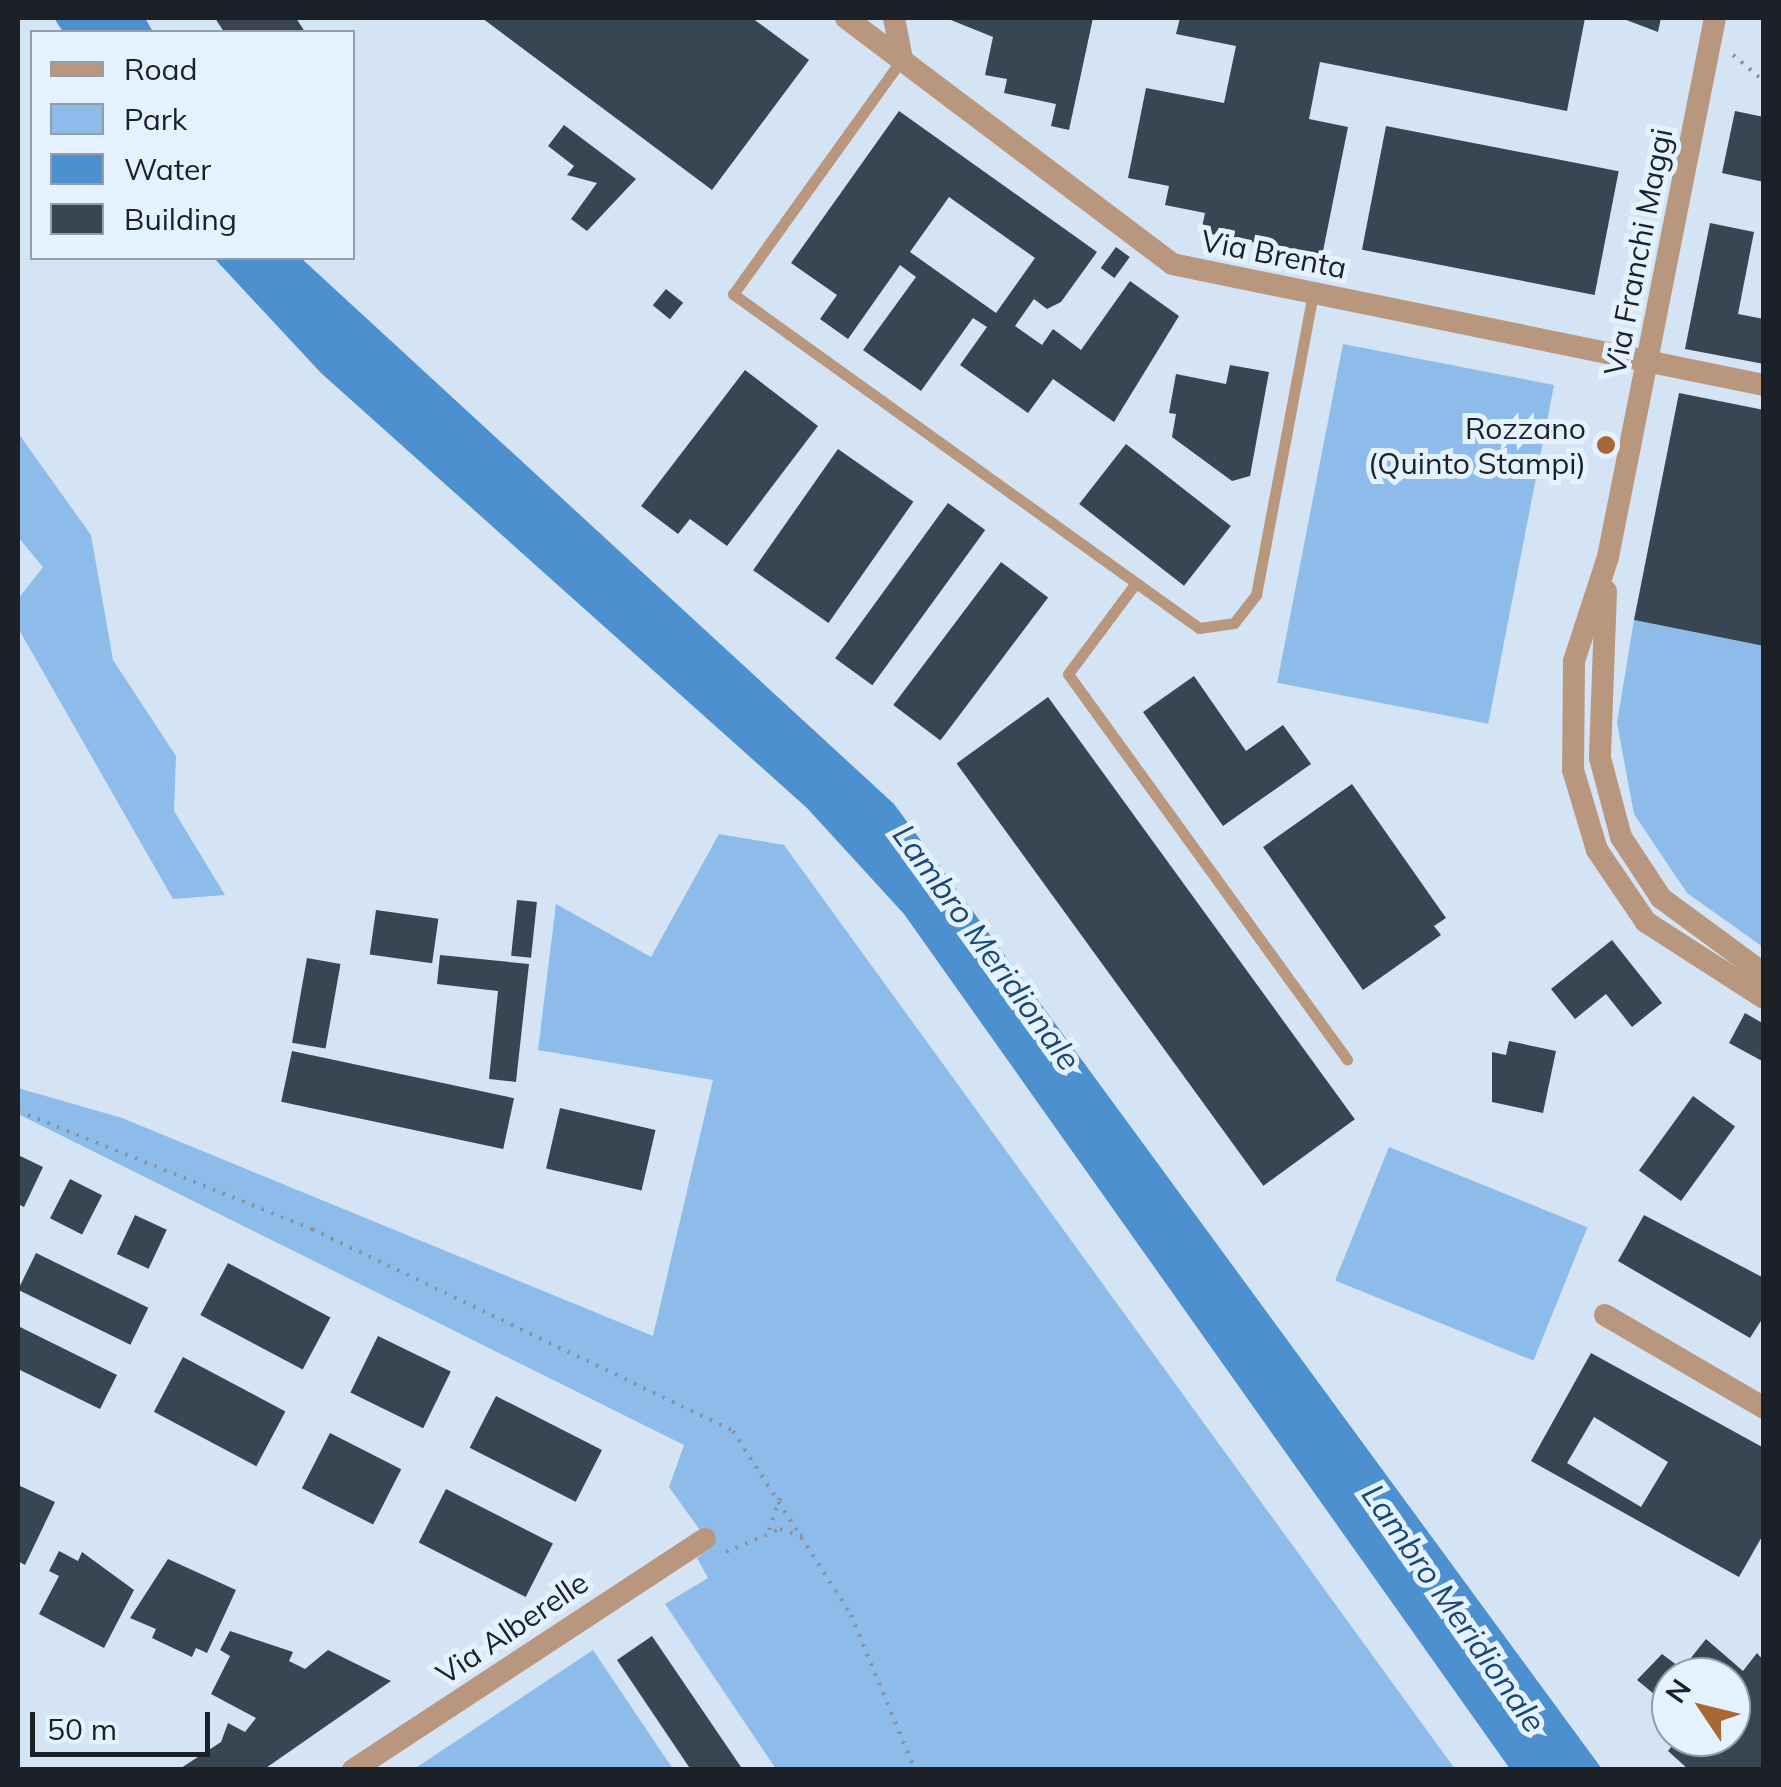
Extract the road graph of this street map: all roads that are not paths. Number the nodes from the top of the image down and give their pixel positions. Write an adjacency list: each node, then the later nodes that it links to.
1 (846, 18): 4 (street, Via Brenta)
2 (894, 18): 4 (street)
3 (1713, 27): 6 (street, Via Franchi Maggi)
4 (902, 59): 5 (street, Via Brenta); 9 (lane)
5 (1313, 293): 6 (street, Via Brenta); 9 (lane)
6 (1647, 360): 7 (street, Via Brenta); 8 (street, Via Franchi Maggi)
7 (1764, 385)
8 (1608, 557): 10 (street, Via Franchi Maggi); 11 (street, Via Franchi Maggi)
9 (1135, 584): 12 (lane)
10 (1764, 974)
11 (1764, 998)
12 (1346, 1060)
13 (1605, 1315): 14 (street)
14 (1764, 1408)
15 (705, 1538): 16 (street, Via Alberelle)
16 (354, 1770)

